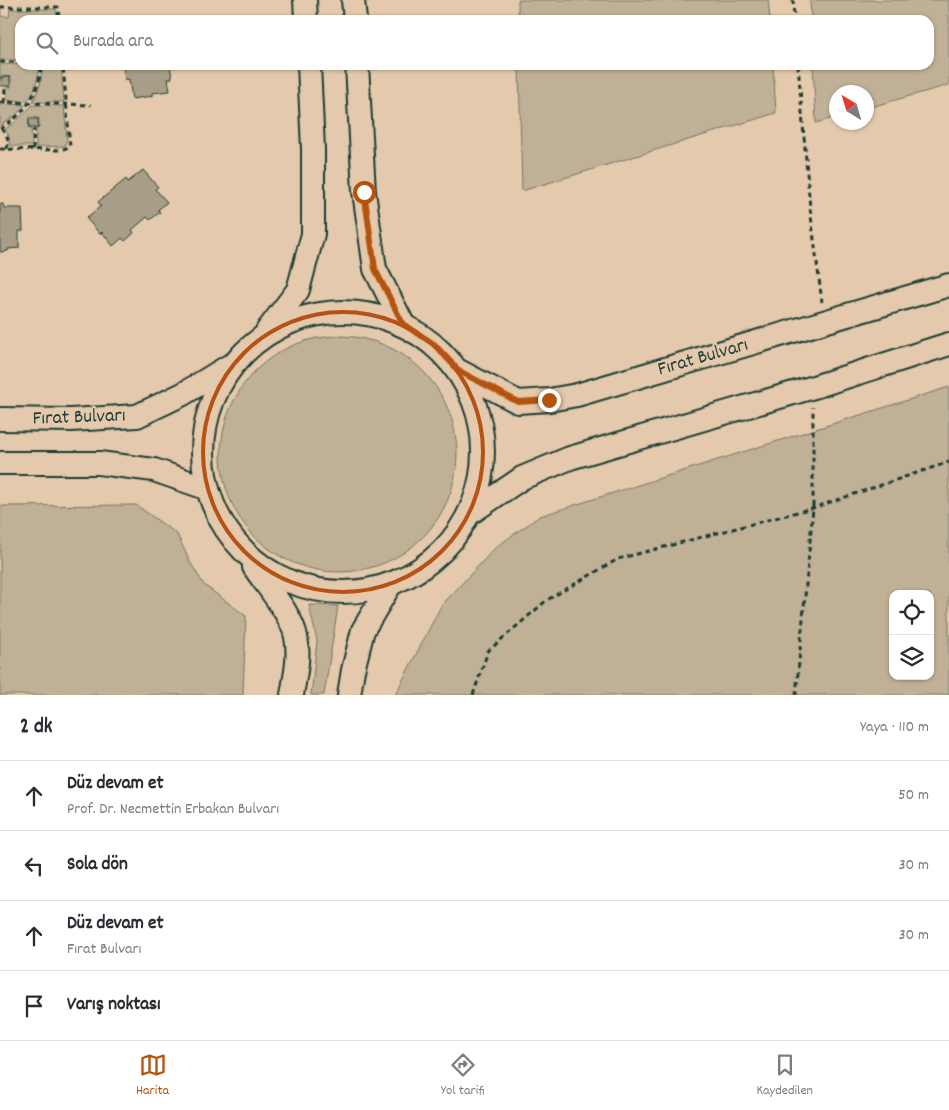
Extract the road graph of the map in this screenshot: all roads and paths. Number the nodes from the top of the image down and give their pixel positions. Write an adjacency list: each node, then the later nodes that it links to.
1 (305, 0): 6 (main road)
2 (353, 0): 7 (main road)
3 (793, 0): 8 (path)
4 (0, 7): 5 (path)
5 (59, 15)
6 (306, 15)
7 (354, 15)
8 (794, 15)
9 (0, 62): 10 (path)
10 (15, 62)
11 (40, 70): 18 (path)
12 (64, 70): 19 (path)
13 (309, 70): 29 (main road)
14 (357, 70): 28 (main road)
15 (798, 70): 27 (path)
16 (5, 88): 17 (path)
17 (2, 102): 18 (path)
18 (28, 103): 19 (path); 21 (path)
19 (67, 104): 20 (path); 25 (path)
20 (92, 105)
21 (1, 128): 24 (path)
22 (34, 130): 25 (path)
23 (0, 149): 24 (path)
24 (8, 149): 25 (path)
25 (33, 150)
26 (949, 285): 27 (main road, Fırat Bulvarı)
27 (825, 322): 32 (main road, Fırat Bulvarı)
28 (403, 324): 29 (main road); 32 (main road)
29 (264, 335): 31 (main road)
30 (949, 344): 33 (main road)
31 (234, 362): 34 (main road, Fırat Bulvarı); 37 (main road)
32 (459, 371): 39 (main road)
33 (814, 387): 38 (path); 39 (main road)
34 (0, 420)
35 (949, 462): 38 (path)
36 (0, 463): 37 (main road)
37 (206, 488): 40 (main road)
38 (813, 508): 44 (path); 45 (path)
39 (470, 514): 41 (main road)
40 (247, 556): 41 (main road); 42 (main road)
41 (390, 585): 43 (main road)
42 (292, 695)
43 (350, 695)
44 (473, 695)
45 (796, 695)

